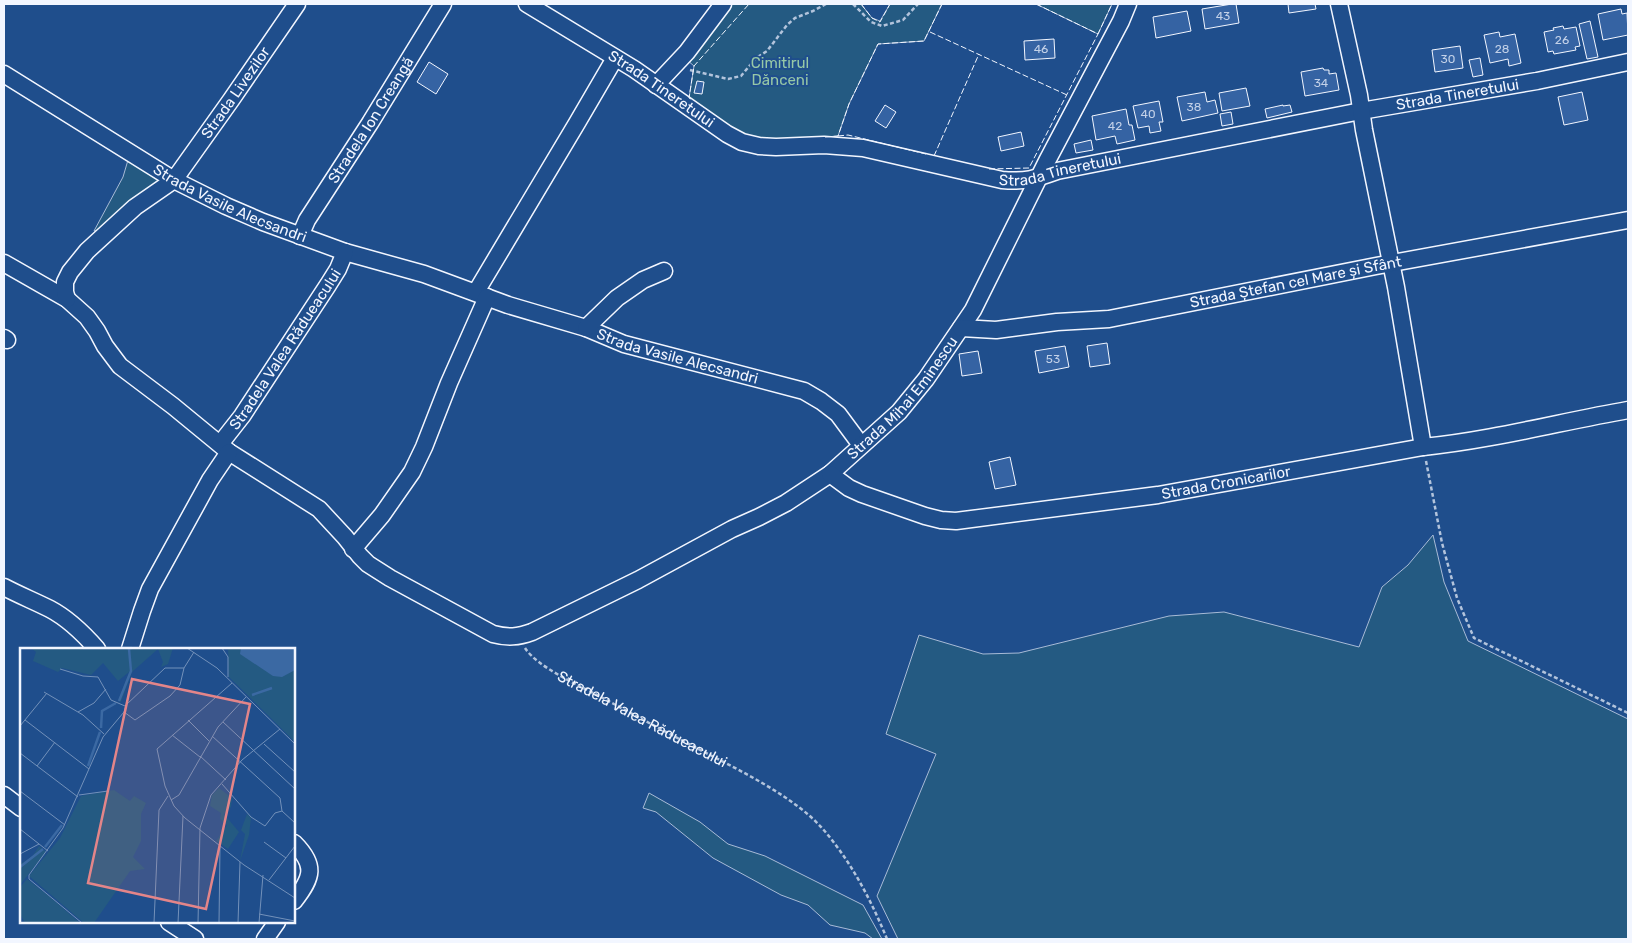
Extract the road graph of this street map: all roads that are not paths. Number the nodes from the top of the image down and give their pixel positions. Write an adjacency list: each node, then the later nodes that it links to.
1 (297, 4): 13 (street, Strada Livezilor)
2 (443, 4): 15 (street, Stradela Ion Creangă)
3 (527, 4): 7 (street, Strada Tineretului)
4 (723, 4): 10 (street)
5 (1128, 4): 12 (street, Strada Mihai Eminescu)
6 (1339, 4): 11 (street)
7 (615, 58): 10 (street, Strada Tineretului); 20 (street)
8 (1628, 62): 11 (street, Strada Tineretului)
9 (4, 74): 13 (street, Strada Vasile Alecsandri)
10 (656, 85): 12 (street, Strada Tineretului)
11 (1361, 111): 12 (street, Strada Tineretului); 18 (street)
12 (1038, 178): 23 (street, Strada Mihai Eminescu)
13 (174, 180): 15 (street, Strada Vasile Alecsandri); 21 (street)
14 (1628, 220): 18 (street, Strada Ștefan cel Mare și Sfânt)
15 (300, 236): 16 (street, Strada Vasile Alecsandri)
16 (345, 252): 20 (street, Strada Vasile Alecsandri); 27 (street, Stradela Valea Rădueacului)
17 (4, 263): 21 (street, Stradela Valea Rădueacului)
18 (1391, 264): 23 (street, Strada Ștefan cel Mare și Sfânt); 26 (street)
19 (664, 271): 22 (street)
20 (481, 294): 22 (street, Strada Vasile Alecsandri); 29 (street)
21 (67, 299): 27 (street, Stradela Valea Rădueacului)
22 (586, 328): 25 (street, Strada Vasile Alecsandri)
23 (961, 328): 25 (street, Strada Mihai Eminescu)
24 (1628, 410): 26 (street, Strada Cronicarilor)
25 (861, 445): 28 (street, Strada Mihai Eminescu)
26 (1423, 447): 28 (street, Strada Cronicarilor)
27 (224, 448): 29 (street, Stradela Valea Rădueacului); 33 (street)
28 (830, 474): 31 (street, Strada Mihai Eminescu)
29 (353, 549): 31 (street, Stradela Valea Rădueacului)
30 (4, 586): 32 (street)
31 (519, 636)
32 (96, 648)
33 (130, 648)
34 (4, 795): 35 (street)
35 (20, 807)
36 (295, 844): 37 (street)
37 (295, 899)
38 (171, 923): 40 (street)
39 (275, 923): 41 (street)
40 (195, 939)
41 (265, 939)

